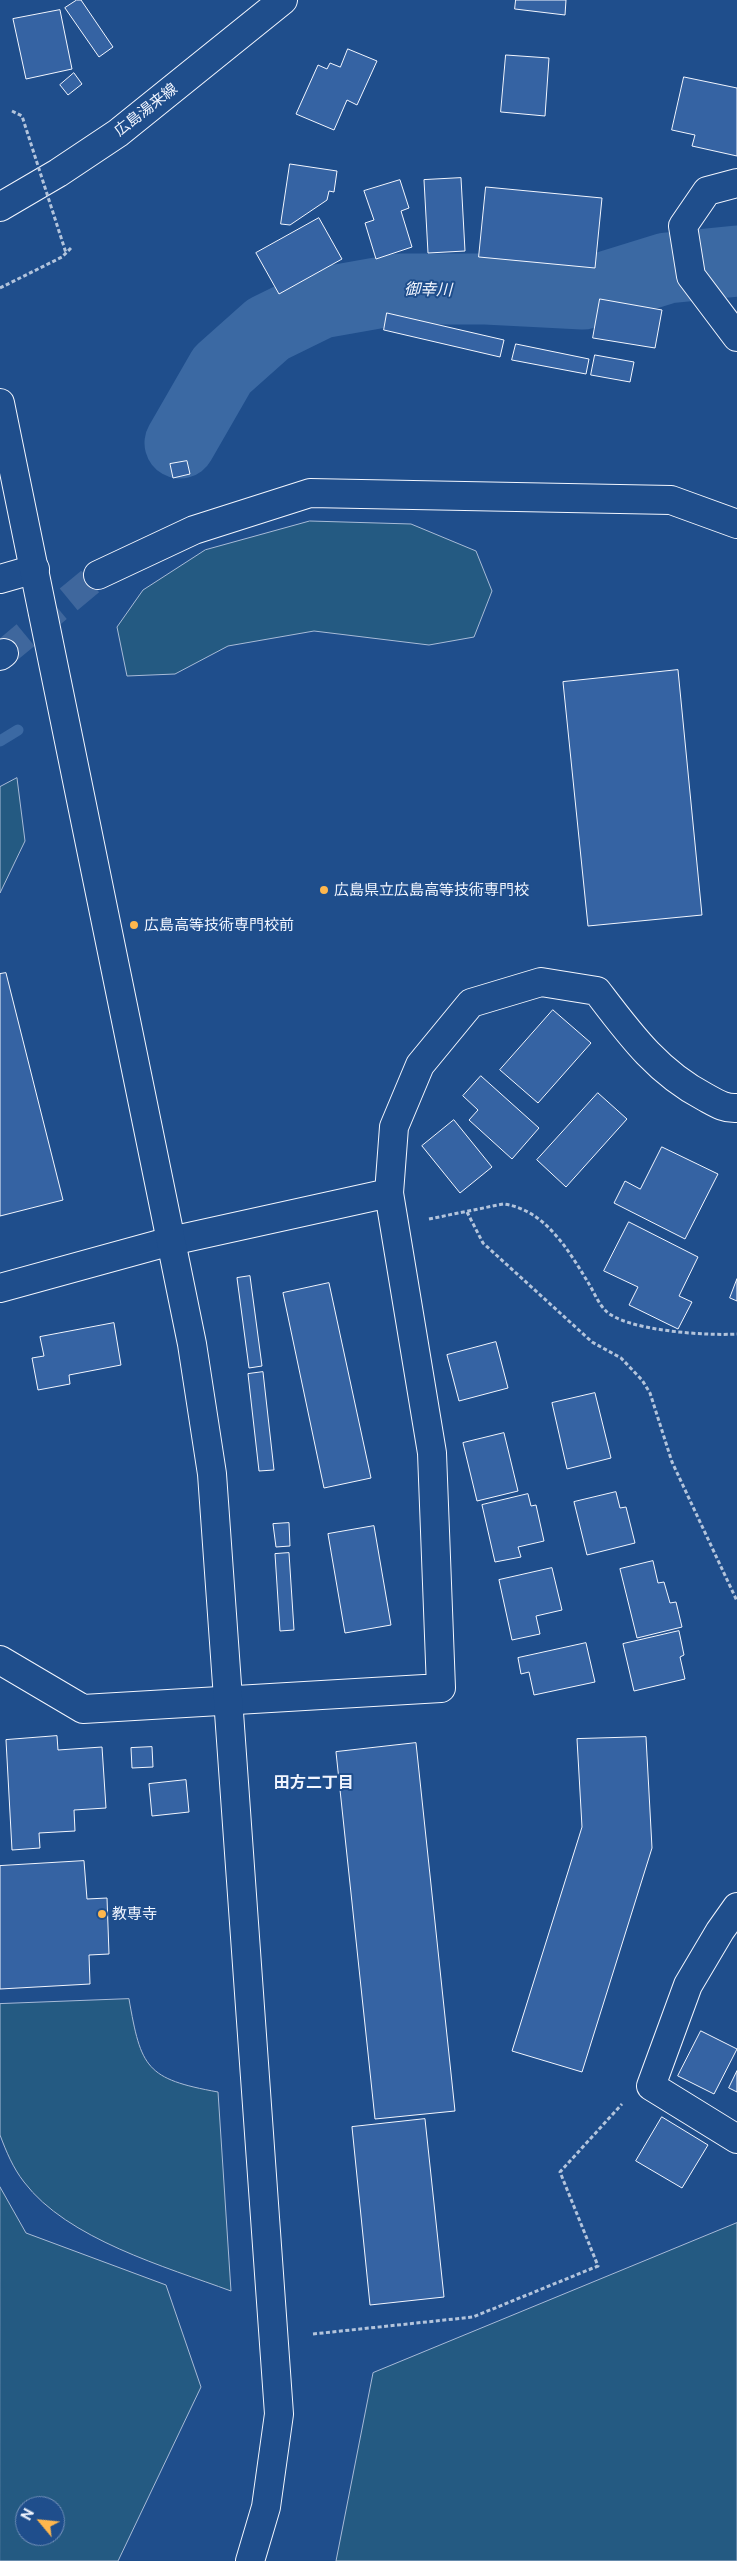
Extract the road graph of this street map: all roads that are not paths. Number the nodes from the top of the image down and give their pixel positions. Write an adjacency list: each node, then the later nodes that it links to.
1 (283, 0): 3 (street, 広島湯来線)
2 (737, 183): 4 (street)
3 (0, 207)
4 (737, 337)
5 (0, 403): 7 (street)
6 (737, 524): 8 (street)
7 (35, 569): 9 (street); 12 (street)
8 (98, 575)
9 (0, 579)
10 (737, 1108): 11 (street)
11 (389, 1193): 12 (street); 15 (street)
12 (171, 1241): 13 (street); 15 (street)
13 (0, 1288)
14 (0, 1660): 15 (street)
15 (229, 1702): 18 (street)
16 (737, 1907): 17 (street)
17 (737, 2139)
18 (250, 2561)

